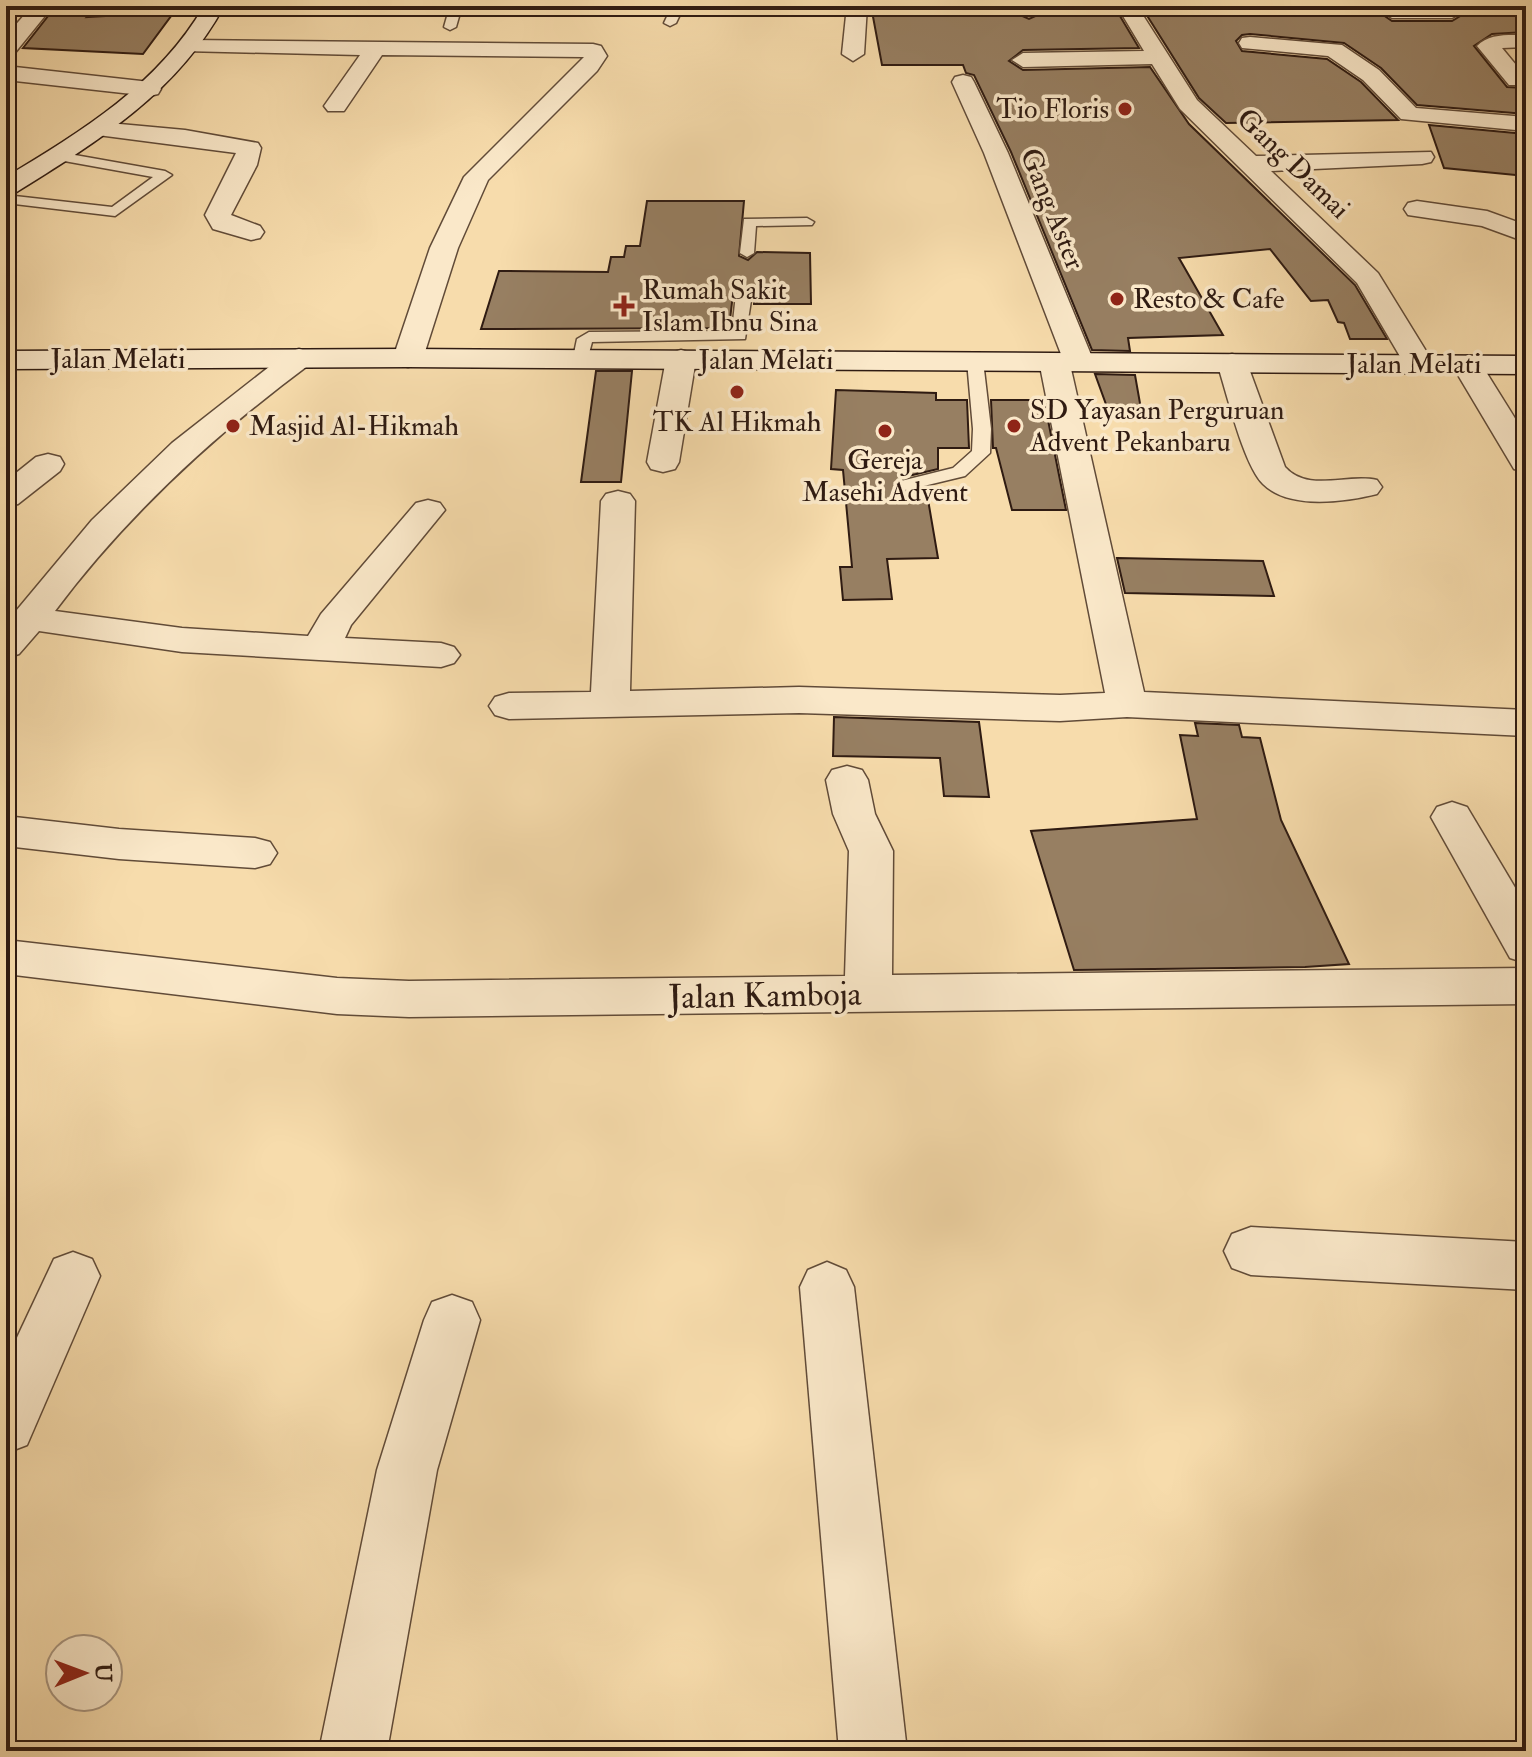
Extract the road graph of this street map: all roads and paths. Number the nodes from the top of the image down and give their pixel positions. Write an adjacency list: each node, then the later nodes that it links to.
1 (43, 6): 15 (street)
2 (214, 6): 13 (street)
3 (456, 6): 10 (lane)
4 (678, 6): 9 (lane)
5 (857, 6): 16 (street)
6 (1127, 6): 17 (street, Gang Damai)
7 (1383, 6): 8 (street)
8 (1452, 12)
9 (670, 23)
10 (450, 27)
11 (1526, 41): 20 (street)
12 (1250, 43): 24 (street)
13 (191, 46): 14 (street); 22 (street)
14 (376, 47): 23 (street); 40 (street)
15 (6, 49)
16 (853, 54)
17 (1159, 57): 18 (street); 28 (street, Gang Damai)
18 (1023, 60)
19 (6, 73): 22 (street)
20 (1517, 80)
21 (963, 82): 45 (street, Gang Aster)
22 (150, 89): 25 (street)
23 (336, 106)
24 (1526, 124)
25 (98, 129): 26 (street); 35 (street)
26 (58, 156): 29 (street); 30 (lane)
27 (1422, 157): 28 (street)
28 (1250, 164): 47 (street, Gang Damai)
29 (6, 188)
30 (6, 199)
31 (765, 206): 33 (lane)
32 (1417, 209): 36 (street)
33 (749, 222): 34 (lane); 37 (lane)
34 (807, 222)
35 (251, 232)
36 (1526, 234)
37 (747, 253)
38 (744, 294): 41 (lane)
39 (299, 358): 40 (street, Jalan Melati); 43 (street, Jalan Melati); 58 (street)
40 (408, 358): 41 (street, Jalan Melati)
41 (581, 358): 42 (street, Jalan Melati)
42 (681, 359): 44 (street, Jalan Melati); 50 (street)
43 (6, 360)
44 (975, 361): 45 (street, Jalan Melati); 53 (lane)
45 (1066, 362): 46 (street, Jalan Melati); 63 (street, Gang Aster)
46 (1232, 363): 47 (street, Jalan Melati); 54 (street)
47 (1419, 364): 48 (street, Jalan Melati)
48 (1467, 365): 49 (street, Jalan Melati); 51 (street)
49 (1526, 365)
50 (663, 462)
51 (1526, 462)
52 (48, 464): 55 (street)
53 (907, 485)
54 (1365, 487)
55 (6, 497)
56 (618, 501): 62 (street)
57 (428, 510): 60 (street)
58 (32, 619): 59 (street); 60 (street)
59 (6, 646)
60 (320, 650): 61 (street)
61 (441, 655)
62 (610, 704): 63 (street); 64 (street)
63 (1127, 704): 65 (street)
64 (509, 706)
65 (1526, 723)
66 (847, 780): 72 (street)
67 (1452, 817): 71 (street)
68 (6, 831): 69 (street)
69 (255, 853)
70 (6, 957): 72 (street, Jalan Kamboja)
71 (1525, 978): 72 (street, Jalan Kamboja)
72 (868, 995)
73 (1251, 1251): 74 (street)
74 (1526, 1266)
75 (73, 1276): 78 (street)
76 (827, 1287): 80 (street)
77 (452, 1320): 79 (street)
78 (6, 1425)
79 (353, 1751)
80 (873, 1751)

